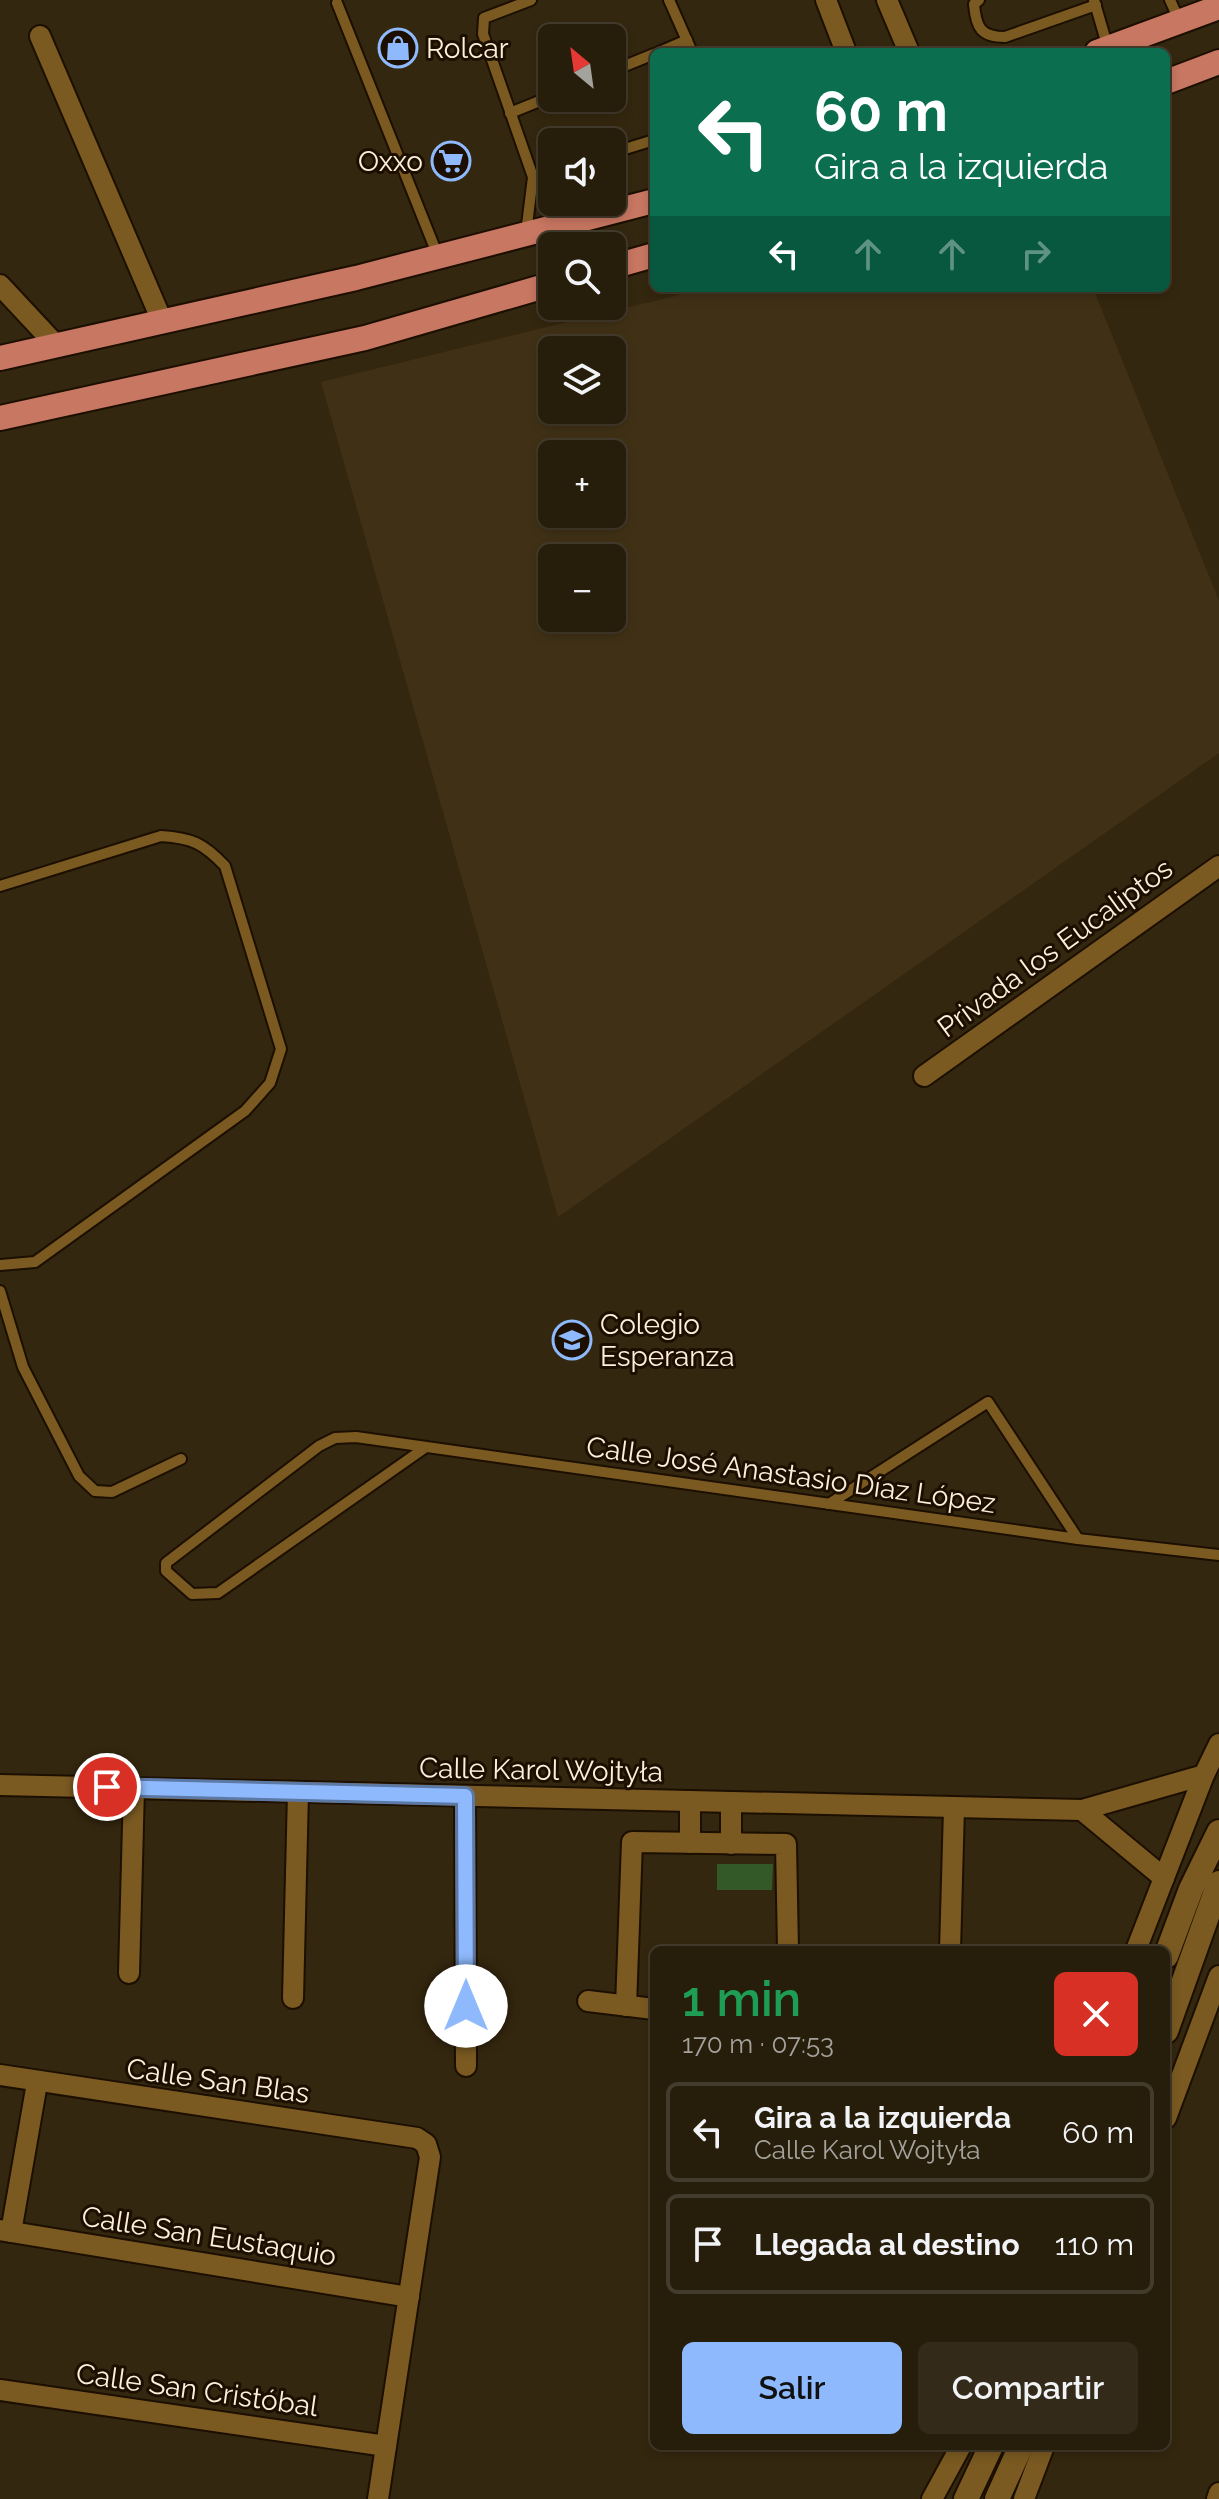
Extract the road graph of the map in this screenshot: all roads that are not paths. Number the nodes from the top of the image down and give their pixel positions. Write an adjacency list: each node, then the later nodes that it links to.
1 (531, 0): 23 (lane)
2 (669, 0): 11 (lane)
3 (826, 0): 14 (street)
4 (887, 0): 15 (street)
5 (979, 0): 6 (lane)
6 (1095, 2): 16 (lane)
7 (337, 3): 31 (lane)
8 (1219, 7): 9 (main road)
9 (1175, 11): 17 (main road)
10 (40, 36): 35 (street)
11 (687, 40): 12 (lane); 13 (lane)
12 (668, 48)
13 (690, 48)
14 (844, 48)
15 (907, 48)
16 (1108, 48)
17 (1110, 48)
18 (650, 55): 20 (lane)
19 (1219, 62): 21 (main road)
20 (626, 65)
21 (1170, 80)
22 (538, 102): 23 (lane)
23 (510, 113): 27 (lane)
24 (650, 141): 25 (lane)
25 (626, 149)
26 (538, 175): 27 (lane)
27 (533, 177): 29 (lane)
28 (650, 202): 29 (main road)
29 (525, 236): 31 (main road)
30 (650, 256): 32 (main road)
31 (439, 257): 35 (main road)
32 (626, 263)
33 (0, 285): 36 (street)
34 (538, 288): 38 (main road)
35 (162, 321): 36 (main road)
36 (55, 344): 37 (main road)
37 (0, 358)
38 (0, 418)
39 (1219, 866): 41 (street, Privada los Eucaliptos)
40 (0, 886): 42 (lane)
41 (924, 1076)
42 (0, 1265)
43 (0, 1291): 45 (lane)
44 (426, 1447): 44 (lane, Calle José Anastasio Díaz López); 46 (lane, Calle José Anastasio Díaz López)
45 (181, 1459)
46 (829, 1504): 47 (lane, Calle José Anastasio Díaz López); 47 (lane)
47 (1078, 1539): 48 (lane, Calle José Anastasio Díaz López)
48 (1219, 1555)
49 (1219, 1744): 50 (street)
50 (1204, 1775): 58 (street, Calle Karol Wojtyła); 62 (street)
51 (0, 1785): 52 (street, Calle Karol Wojtyła)
52 (134, 1788): 53 (street, Calle Karol Wojtyła); 68 (street)
53 (298, 1792): 54 (street, Calle Karol Wojtyła); 70 (street)
54 (465, 1796): 55 (street, Calle Karol Wojtyła); 75 (street)
55 (690, 1801): 56 (street, Calle Karol Wojtyła); 60 (street)
56 (731, 1802): 57 (street, Calle Karol Wojtyła); 61 (street)
57 (954, 1808): 58 (street, Calle Karol Wojtyła); 65 (street)
58 (1082, 1810): 62 (street)
59 (1219, 1832): 67 (main road)
60 (690, 1843): 61 (street); 72 (street)
61 (731, 1844): 64 (street)
62 (1164, 1878): 66 (street)
63 (1219, 1883): 74 (main road)
64 (788, 1946)
65 (950, 1946)
66 (1138, 1946)
67 (1170, 1946)
68 (129, 1973)
69 (1219, 1976): 78 (street)
70 (293, 1998)
71 (588, 2001): 72 (street)
72 (626, 2006): 73 (street)
73 (650, 2009)
74 (1170, 2020)
75 (466, 2066)
76 (0, 2075): 77 (street, Calle San Blas)
77 (37, 2083): 79 (street); 80 (street, Calle San Blas)
78 (1170, 2107)
79 (6, 2231): 80 (street, Calle San Eustaquio)
80 (409, 2297): 82 (street)
81 (0, 2390): 82 (street, Calle San Cristóbal)
82 (386, 2446): 87 (street)
83 (959, 2450): 88 (street)
84 (989, 2450): 89 (main road)
85 (1019, 2450): 90 (main road)
86 (1042, 2450): 91 (street)
87 (378, 2499)
88 (932, 2499)
89 (966, 2499)
90 (997, 2499)
91 (1024, 2499)

